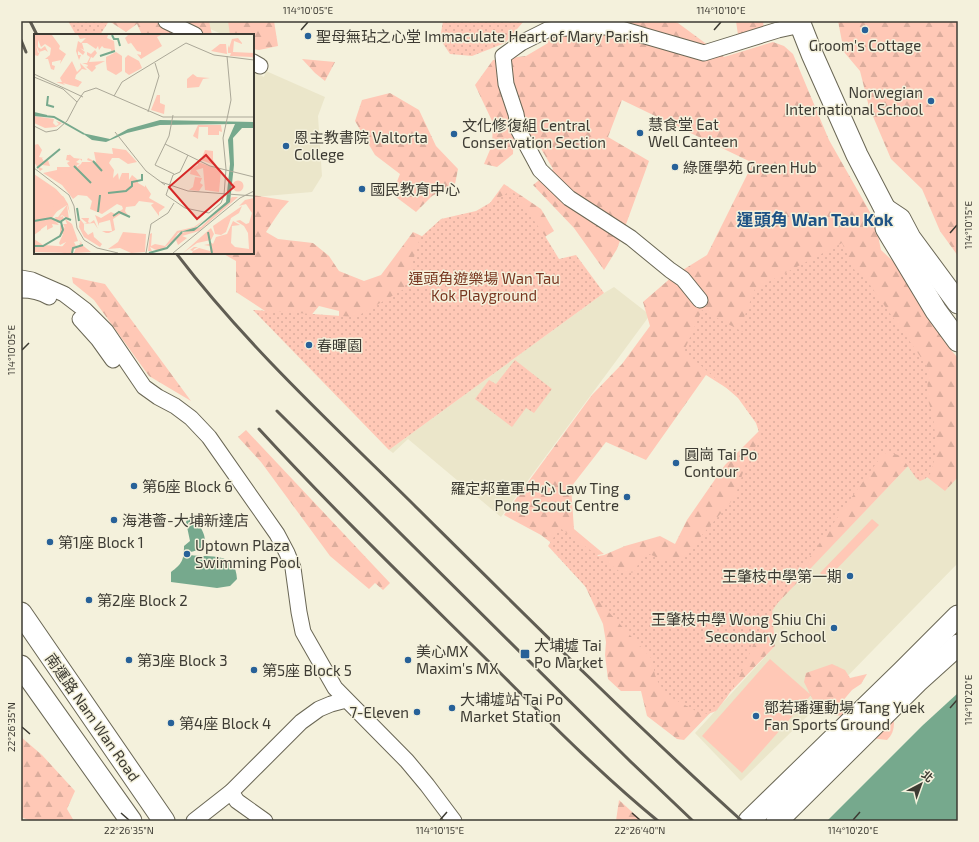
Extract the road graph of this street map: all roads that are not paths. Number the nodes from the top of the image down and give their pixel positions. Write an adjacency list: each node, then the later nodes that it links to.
1 (166, 21): 3 (street)
2 (800, 23): 4 (main road); 7 (street)
3 (193, 34)
4 (885, 209): 8 (main road); 9 (main road)
5 (21, 278): 15 (street)
6 (21, 290): 10 (street)
7 (700, 300)
8 (958, 303)
9 (958, 341)
10 (136, 393)
11 (21, 613): 19 (main road, 南運路 Nam Wan Road)
12 (958, 616): 24 (main road)
13 (958, 645): 25 (main road)
14 (21, 666): 18 (main road, 南運路 Nam Wan Road)
15 (346, 700): 16 (street); 17 (street)
16 (231, 792): 20 (street); 23 (street)
17 (454, 820)
18 (130, 821)
19 (164, 821)
20 (194, 821)
21 (249, 821): 22 (street)
22 (257, 821)
23 (265, 821)
24 (749, 821)
25 (777, 821)

